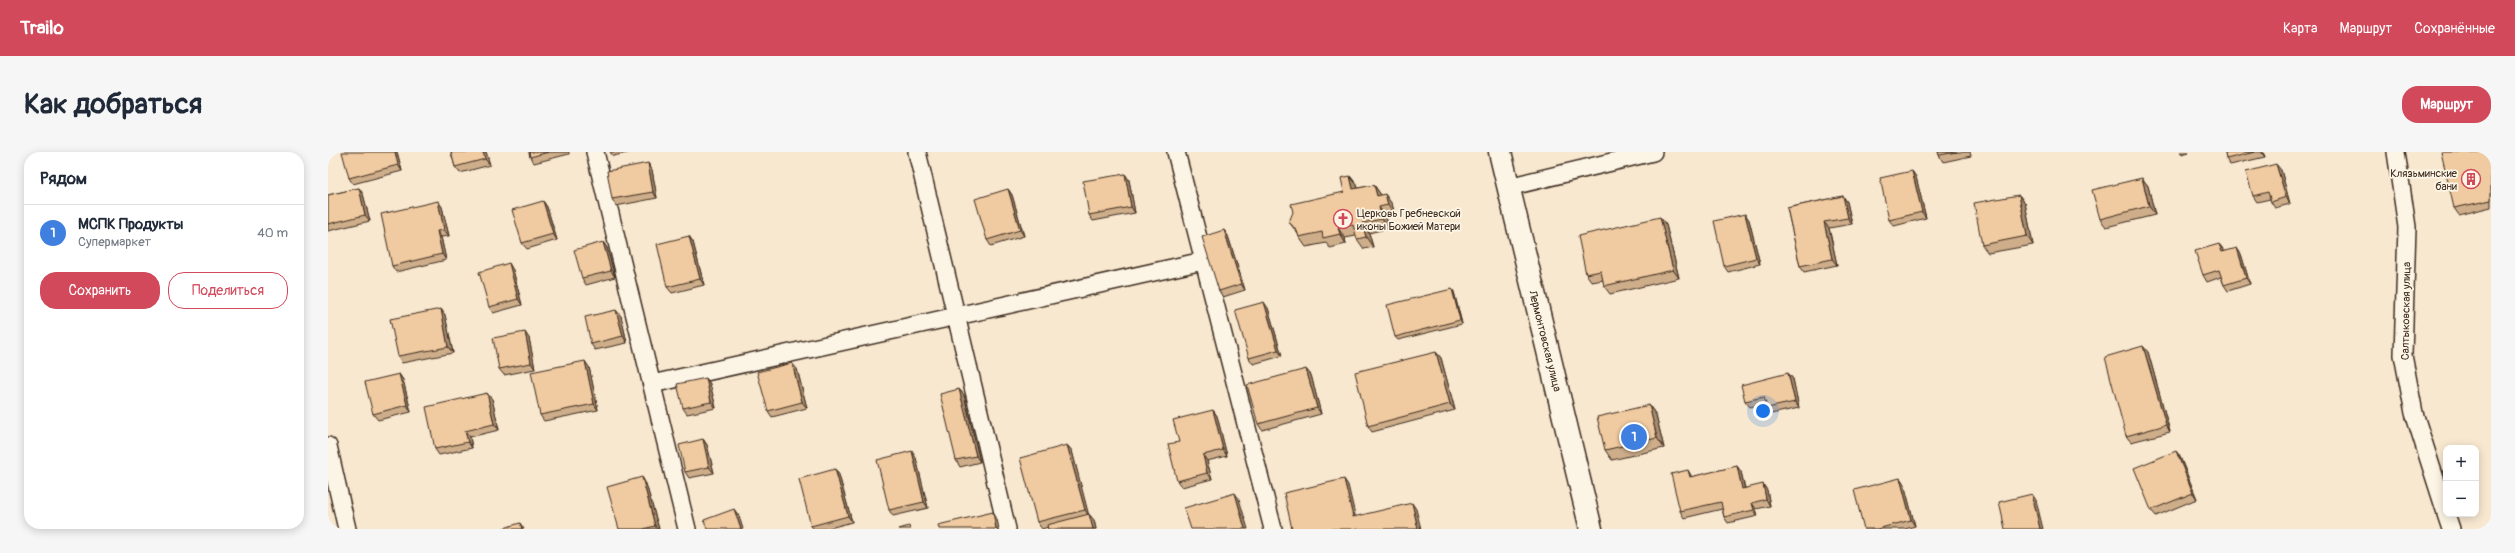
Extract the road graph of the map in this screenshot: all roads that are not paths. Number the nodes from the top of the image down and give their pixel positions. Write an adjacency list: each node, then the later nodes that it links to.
1 (595, 152): 10 (street)
2 (917, 152): 9 (street)
3 (1176, 152): 8 (street)
4 (1500, 152): 7 (street, Лермонтовская улица)
5 (1653, 152): 7 (street)
6 (2396, 152): 13 (street, Салтыковская улица)
7 (1508, 187): 19 (street, Лермонтовская улица)
8 (1203, 261): 9 (street); 18 (street)
9 (957, 316): 10 (street); 17 (street)
10 (652, 384): 16 (street)
11 (328, 446): 12 (street)
12 (330, 466): 15 (street)
13 (2443, 504)
14 (2447, 517): 20 (street, Салтыковская улица)
15 (347, 529)
16 (687, 529)
17 (1008, 529)
18 (1273, 529)
19 (1591, 529)
20 (2451, 529)

